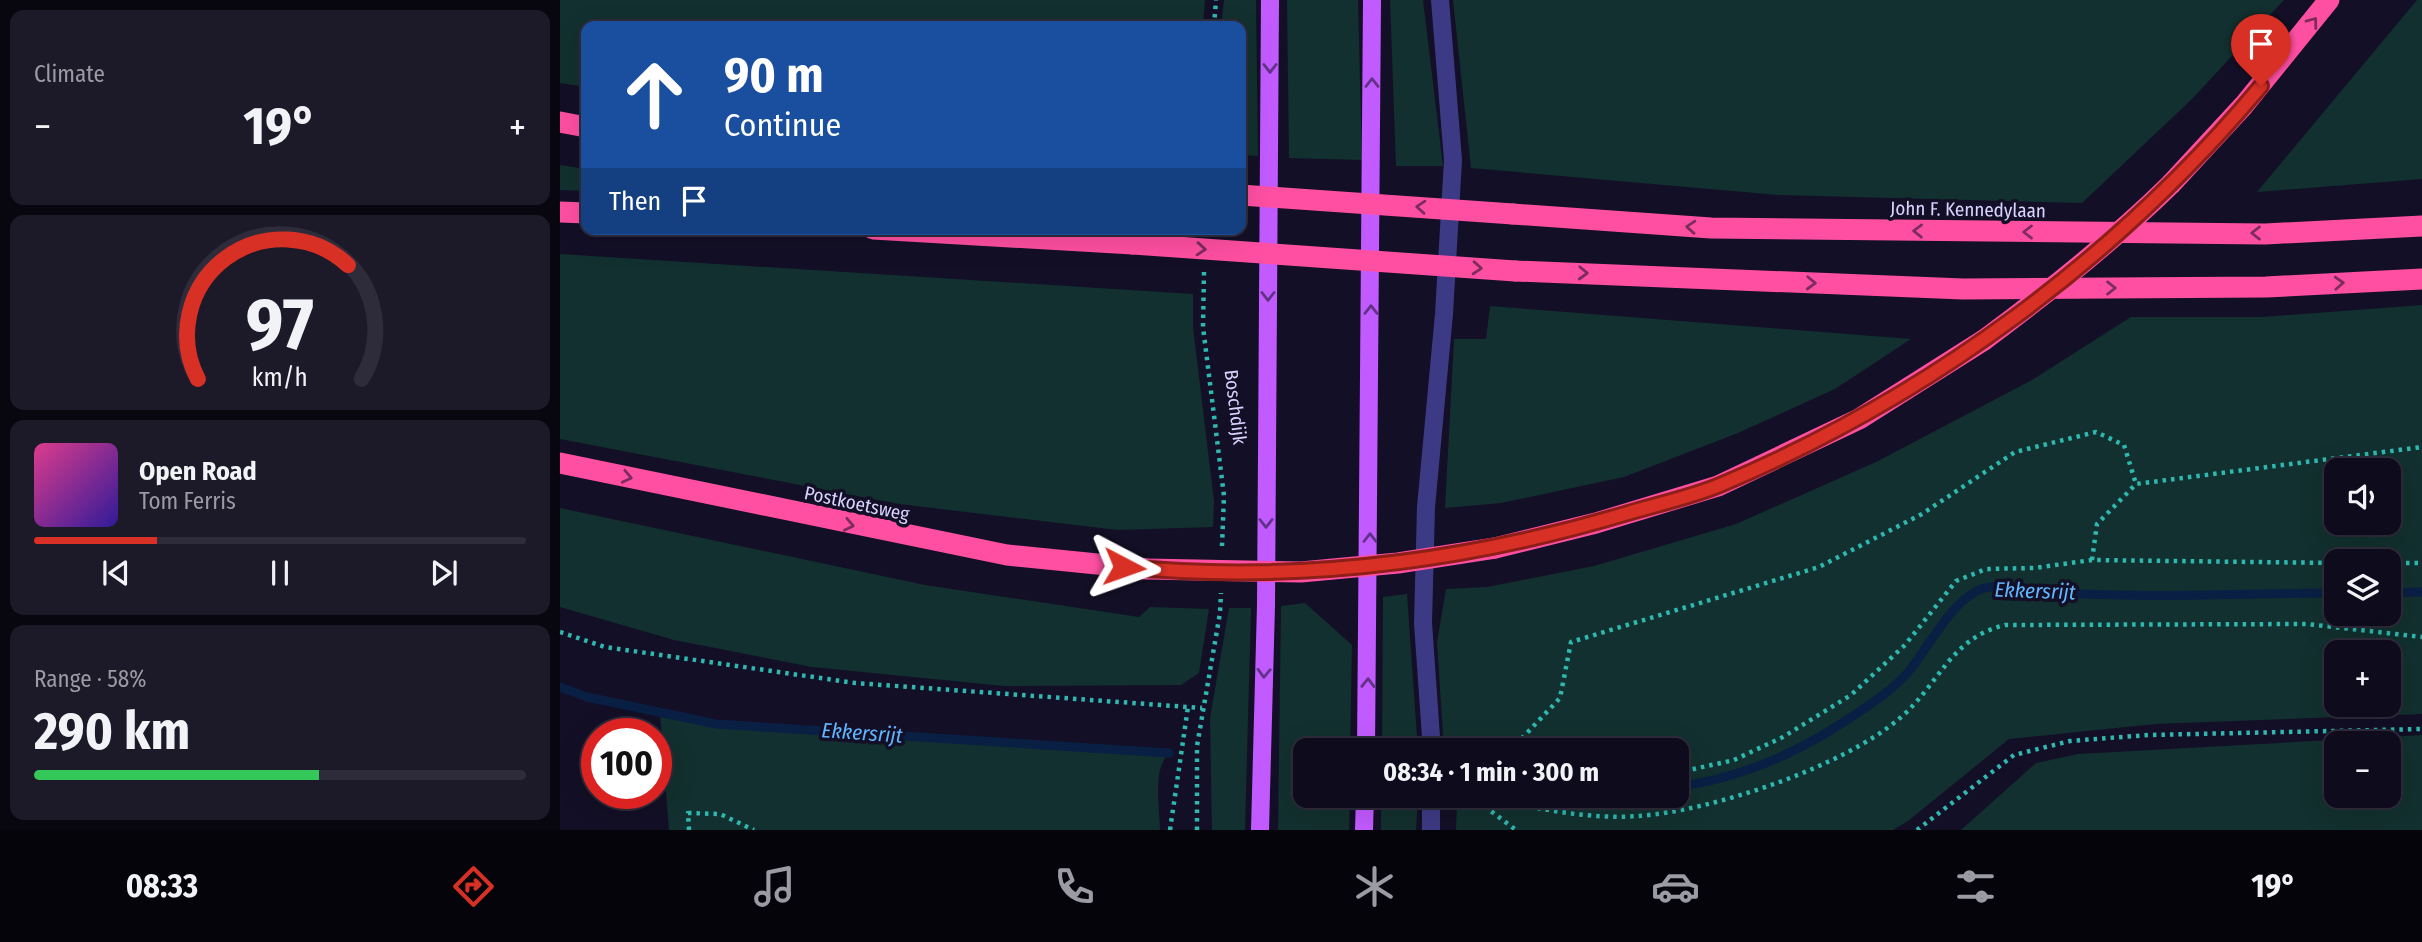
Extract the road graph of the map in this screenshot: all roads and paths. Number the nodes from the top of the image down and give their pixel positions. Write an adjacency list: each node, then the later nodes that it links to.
1 (1216, 0): 6 (path)
2 (1270, 0): 44 (main road, Boschdijk, one-way to 44)
3 (1372, 0): 30 (main road, one-way to 3)
4 (1440, 0): 31 (street)
5 (2329, 0): 17 (highway, Postkoetsweg, one-way to 5, bridge)
6 (1214, 21)
7 (560, 122): 8 (highway)
8 (581, 126)
9 (1246, 195): 12 (highway, John F. Kennedylaan, one-way to 9, bridge)
10 (560, 212): 11 (highway)
11 (581, 213)
12 (2422, 226)
13 (977, 235): 15 (highway, one-way to 15, bridge)
14 (1204, 271): 19 (path, Boschdijk)
15 (2422, 279)
16 (2422, 447): 18 (path)
17 (560, 463)
18 (2136, 484): 20 (path); 32 (path)
19 (1222, 548)
20 (2092, 560): 21 (path); 33 (path)
21 (2324, 563)
22 (2401, 563): 23 (path)
23 (2422, 563)
24 (1221, 587): 28 (path)
25 (560, 632): 27 (path)
26 (2422, 637): 39 (path)
27 (1188, 707): 28 (path); 42 (path)
28 (1202, 708): 43 (path)
29 (2422, 729): 48 (path)
30 (1366, 738)
31 (1431, 738)
32 (1522, 738)
33 (1689, 770)
34 (1365, 808): 45 (main road)
35 (1431, 808): 46 (street)
36 (1487, 808): 47 (path)
37 (1534, 808): 38 (path)
38 (1686, 808)
39 (1689, 808)
40 (690, 830): 41 (path)
41 (754, 830)
42 (1170, 830)
43 (1197, 830)
44 (1259, 830)
45 (1364, 830)
46 (1431, 830)
47 (1516, 830)
48 (1917, 830)

